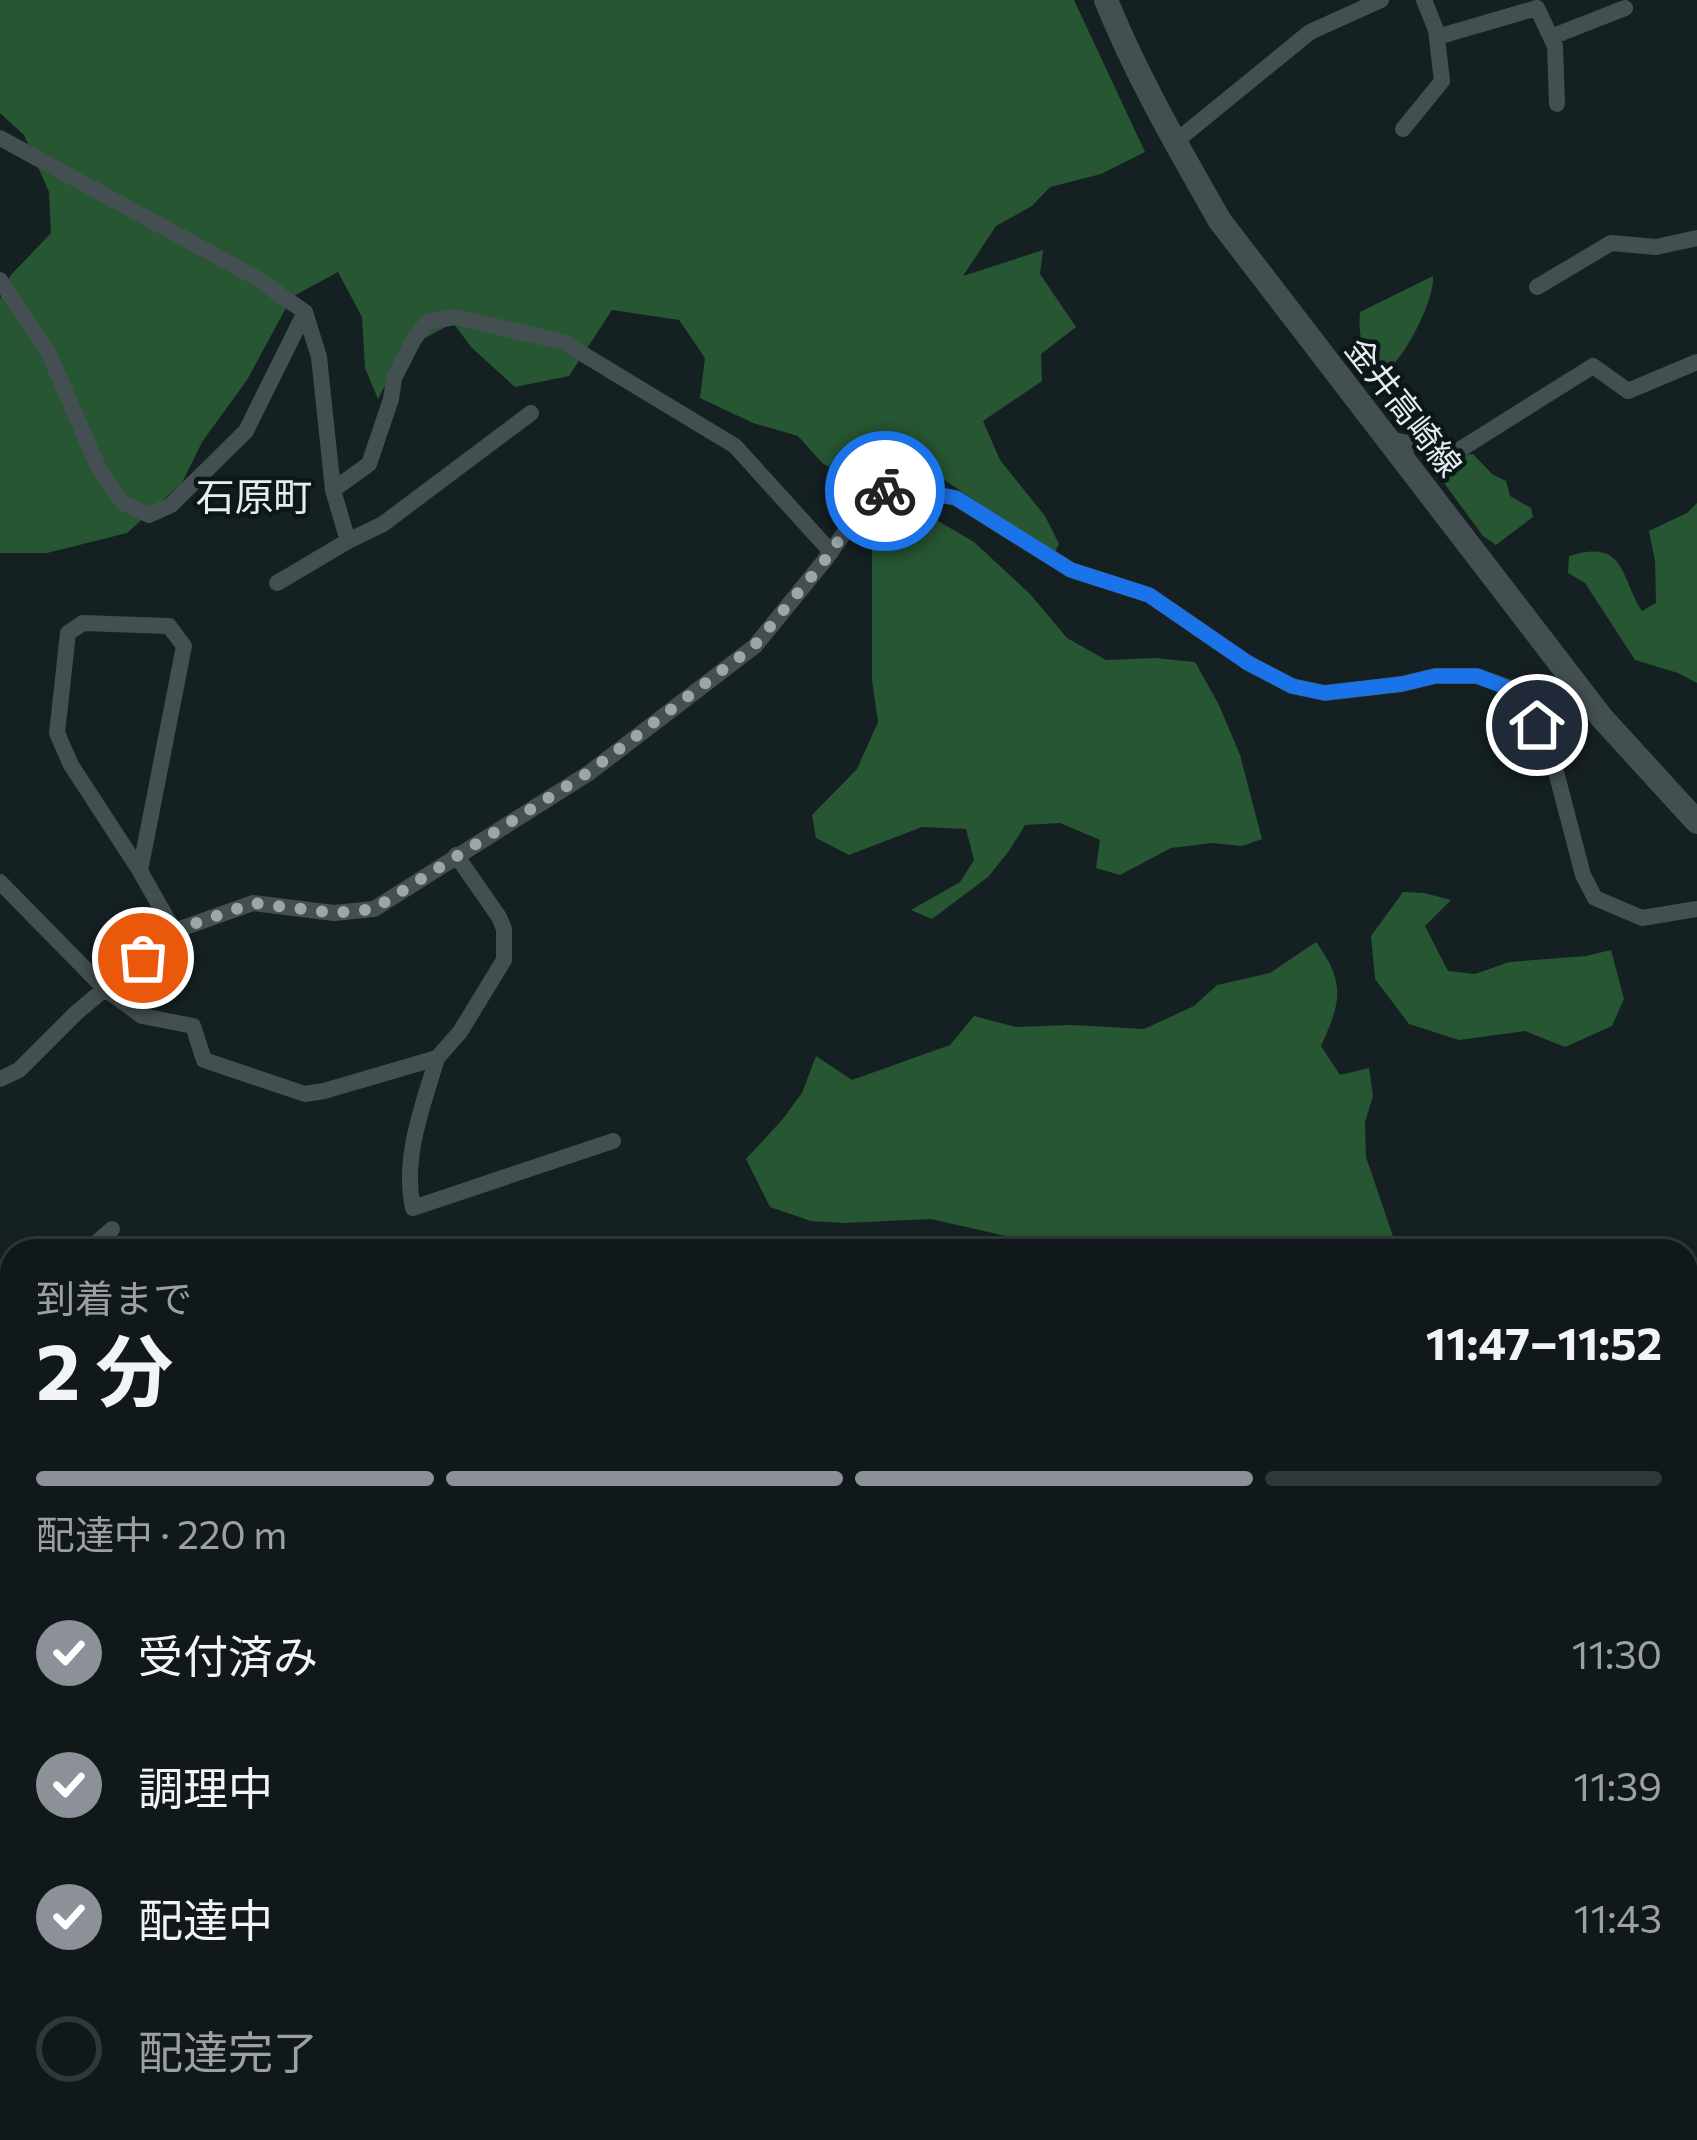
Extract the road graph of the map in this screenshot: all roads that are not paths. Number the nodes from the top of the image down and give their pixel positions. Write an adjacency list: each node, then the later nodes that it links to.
1 (1106, 0): 10 (main road, 金井高崎線)
2 (1381, 0): 10 (street)
3 (1424, 0): 5 (street)
4 (1625, 8): 6 (street)
5 (1437, 37): 6 (street); 8 (street)
6 (1551, 37): 7 (street)
7 (1557, 104)
8 (1403, 129)
9 (0, 138): 14 (street)
10 (1175, 142): 17 (main road, 金井高崎線)
11 (1697, 238): 13 (street)
12 (0, 280): 14 (street)
13 (1538, 287)
14 (305, 312): 18 (street)
15 (1697, 362): 17 (street)
16 (531, 413): 19 (street)
17 (1388, 439): 22 (main road, 金井高崎線)
18 (333, 490): 19 (street); 20 (street)
19 (348, 542): 21 (street)
20 (831, 552): 23 (street); 26 (street)
21 (277, 583)
22 (1697, 821)
23 (456, 855): 27 (street); 29 (street)
24 (140, 871): 24 (street); 27 (street)
25 (0, 882): 28 (street)
26 (1697, 909)
27 (174, 931): 28 (street)
28 (105, 989): 29 (street); 30 (street)
29 (437, 1058): 31 (street)
30 (0, 1078)
31 (614, 1142)
32 (112, 1228): 33 (street)
33 (100, 1239)

